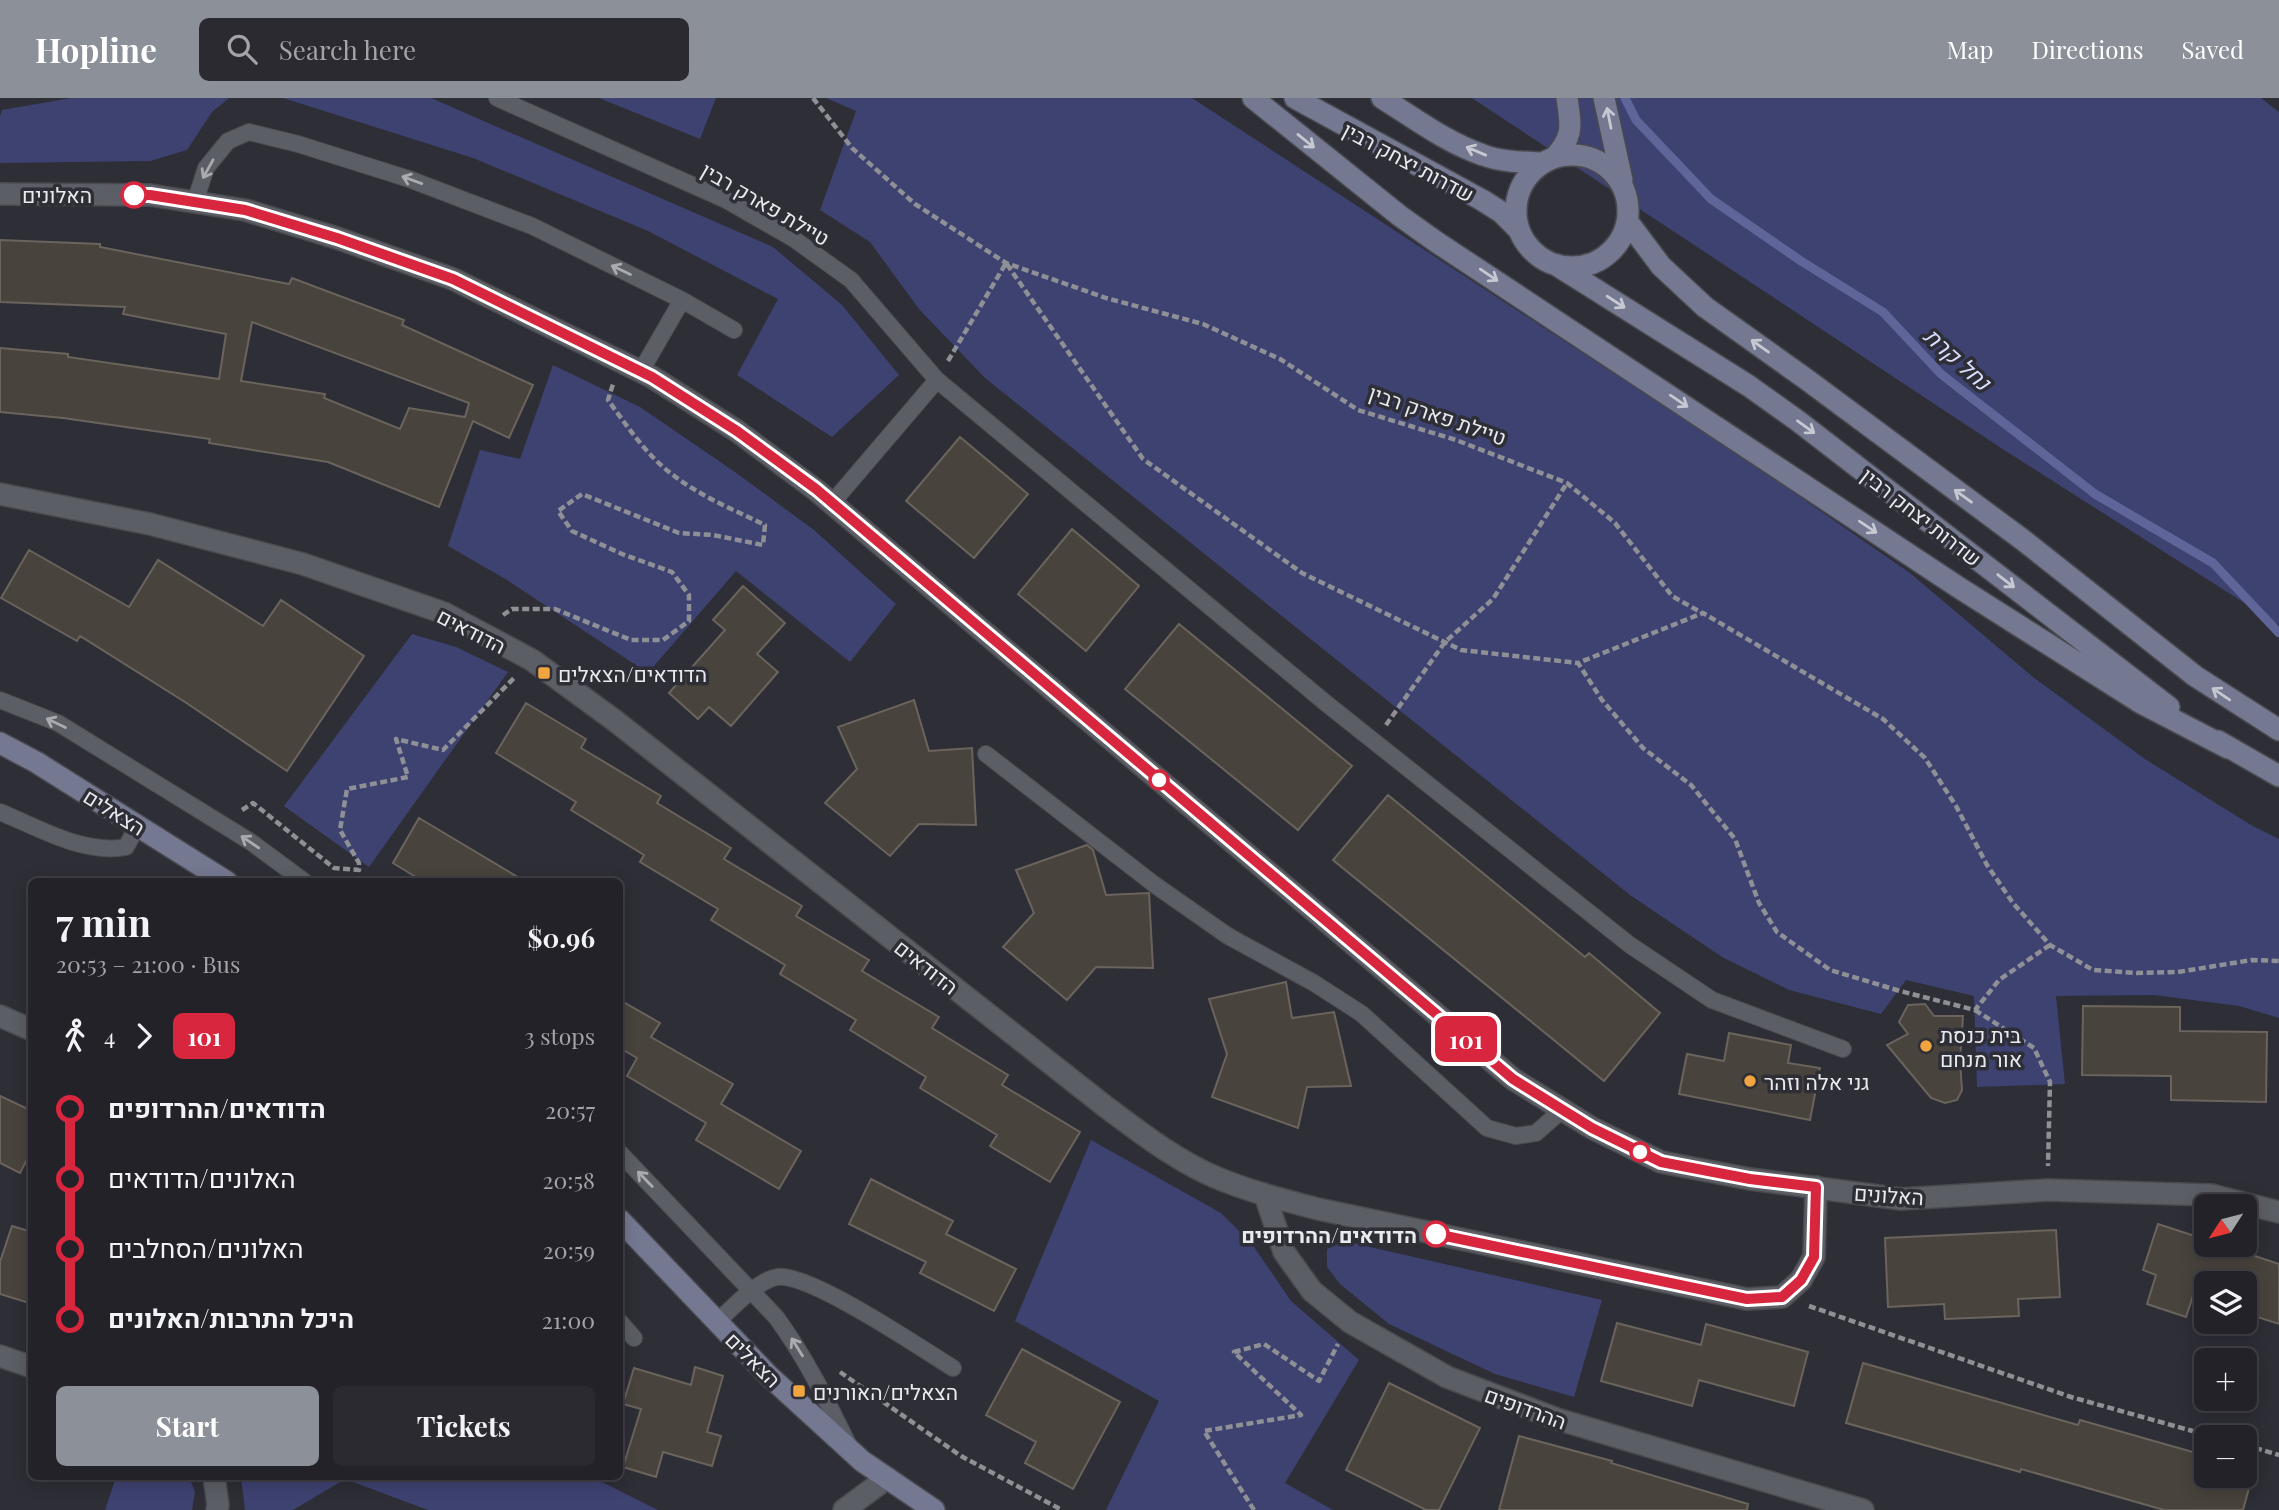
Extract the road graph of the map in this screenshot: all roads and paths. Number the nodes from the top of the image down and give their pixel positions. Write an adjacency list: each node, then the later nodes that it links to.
1 (497, 98): 20 (lane, טיילת פארק רבין)
2 (813, 98): 14 (path, טיילת פארק רבין)
3 (1253, 98): 33 (main road, one-way to 33)
4 (1295, 98): 13 (main road, שדרות יצחק רבין)
5 (1382, 98): 8 (main road, שדרות יצחק רבין, one-way to 5)
6 (1567, 98): 8 (main road)
7 (1604, 98): 9 (main road, one-way to 7)
8 (1548, 161): 9 (main road); 13 (main road)
9 (1623, 186): 12 (main road)
10 (0, 194): 11 (street, האלונים)
11 (195, 202): 16 (lane, one-way to 11); 18 (street, האלונים)
12 (1628, 222): 15 (main road); 30 (main road, שדרות יצחק רבין, one-way to 12)
13 (1518, 229): 15 (main road)
14 (1006, 263): 20 (path); 21 (path, טיילת פארק רבין); 26 (path, טיילת פארק רבין)
15 (1558, 267): 33 (main road, שדרות יצחק רבין, one-way to 33)
16 (682, 300): 17 (lane); 19 (lane)
17 (734, 330)
18 (620, 360): 19 (street, האלונים); 25 (path)
19 (641, 371): 23 (street, האלונים)
20 (937, 380): 23 (lane); 32 (lane, טיילת פארק רבין)
21 (1567, 483): 24 (path, טיילת פארק רבין); 26 (path)
22 (0, 494): 25 (street, הדודאים)
23 (832, 503): 47 (street, האלונים)
24 (1703, 614): 28 (path); 41 (path, טיילת פארק רבין)
25 (480, 632): 27 (street, הדודאים)
26 (1444, 642): 28 (path, טיילת פארק רבין); 32 (path)
27 (532, 660): 37 (path); 51 (street, הדודאים)
28 (1578, 663): 43 (path)
29 (0, 700): 37 (lane, one-way to 29)
30 (2279, 730)
31 (0, 743): 38 (main road, הצאלים)
32 (1374, 743): 46 (lane, טיילת פארק רבין)
33 (2228, 748): 35 (main road, שדרות יצחק רבין)
34 (986, 754): 47 (lane)
35 (2279, 776)
36 (0, 813): 38 (lane)
37 (220, 823): 40 (lane, one-way to 37)
38 (138, 825): 39 (main road, הצאלים)
39 (221, 878)
40 (300, 878)
41 (2050, 945): 42 (path, טיילת פארק רבין); 43 (path)
42 (2279, 961)
43 (1975, 1010): 50 (path)
44 (0, 1016): 45 (street)
45 (28, 1028)
46 (1843, 1049)
47 (1562, 1110): 49 (street, האלונים)
48 (623, 1156): 54 (lane, one-way to 48)
49 (1816, 1187): 50 (street, האלונים); 55 (street)
50 (2048, 1190): 52 (street, האלונים)
51 (1265, 1195): 55 (street, הדודאים); 57 (street, ההרדופים)
52 (2279, 1212)
53 (623, 1223): 56 (main road, הצאלים)
54 (751, 1290): 56 (lane); 62 (lane); 66 (lane, one-way to 54)
55 (1782, 1297): 64 (path)
56 (717, 1322): 66 (main road, הצאלים)
57 (1350, 1322): 74 (path); 75 (street, ההרדופים)
58 (623, 1325): 59 (lane)
59 (635, 1338)
60 (0, 1356): 61 (street)
61 (28, 1366)
62 (953, 1368)
63 (836, 1370): 73 (path)
64 (2194, 1431)
65 (2257, 1449): 67 (path)
66 (851, 1451): 68 (main road, הצאלים)
67 (2279, 1455)
68 (887, 1478): 71 (street); 72 (main road, הצאלים)
69 (214, 1480): 70 (street)
70 (217, 1510)
71 (844, 1510)
72 (934, 1510)
73 (1062, 1510)
74 (1254, 1510)
75 (1863, 1510)

